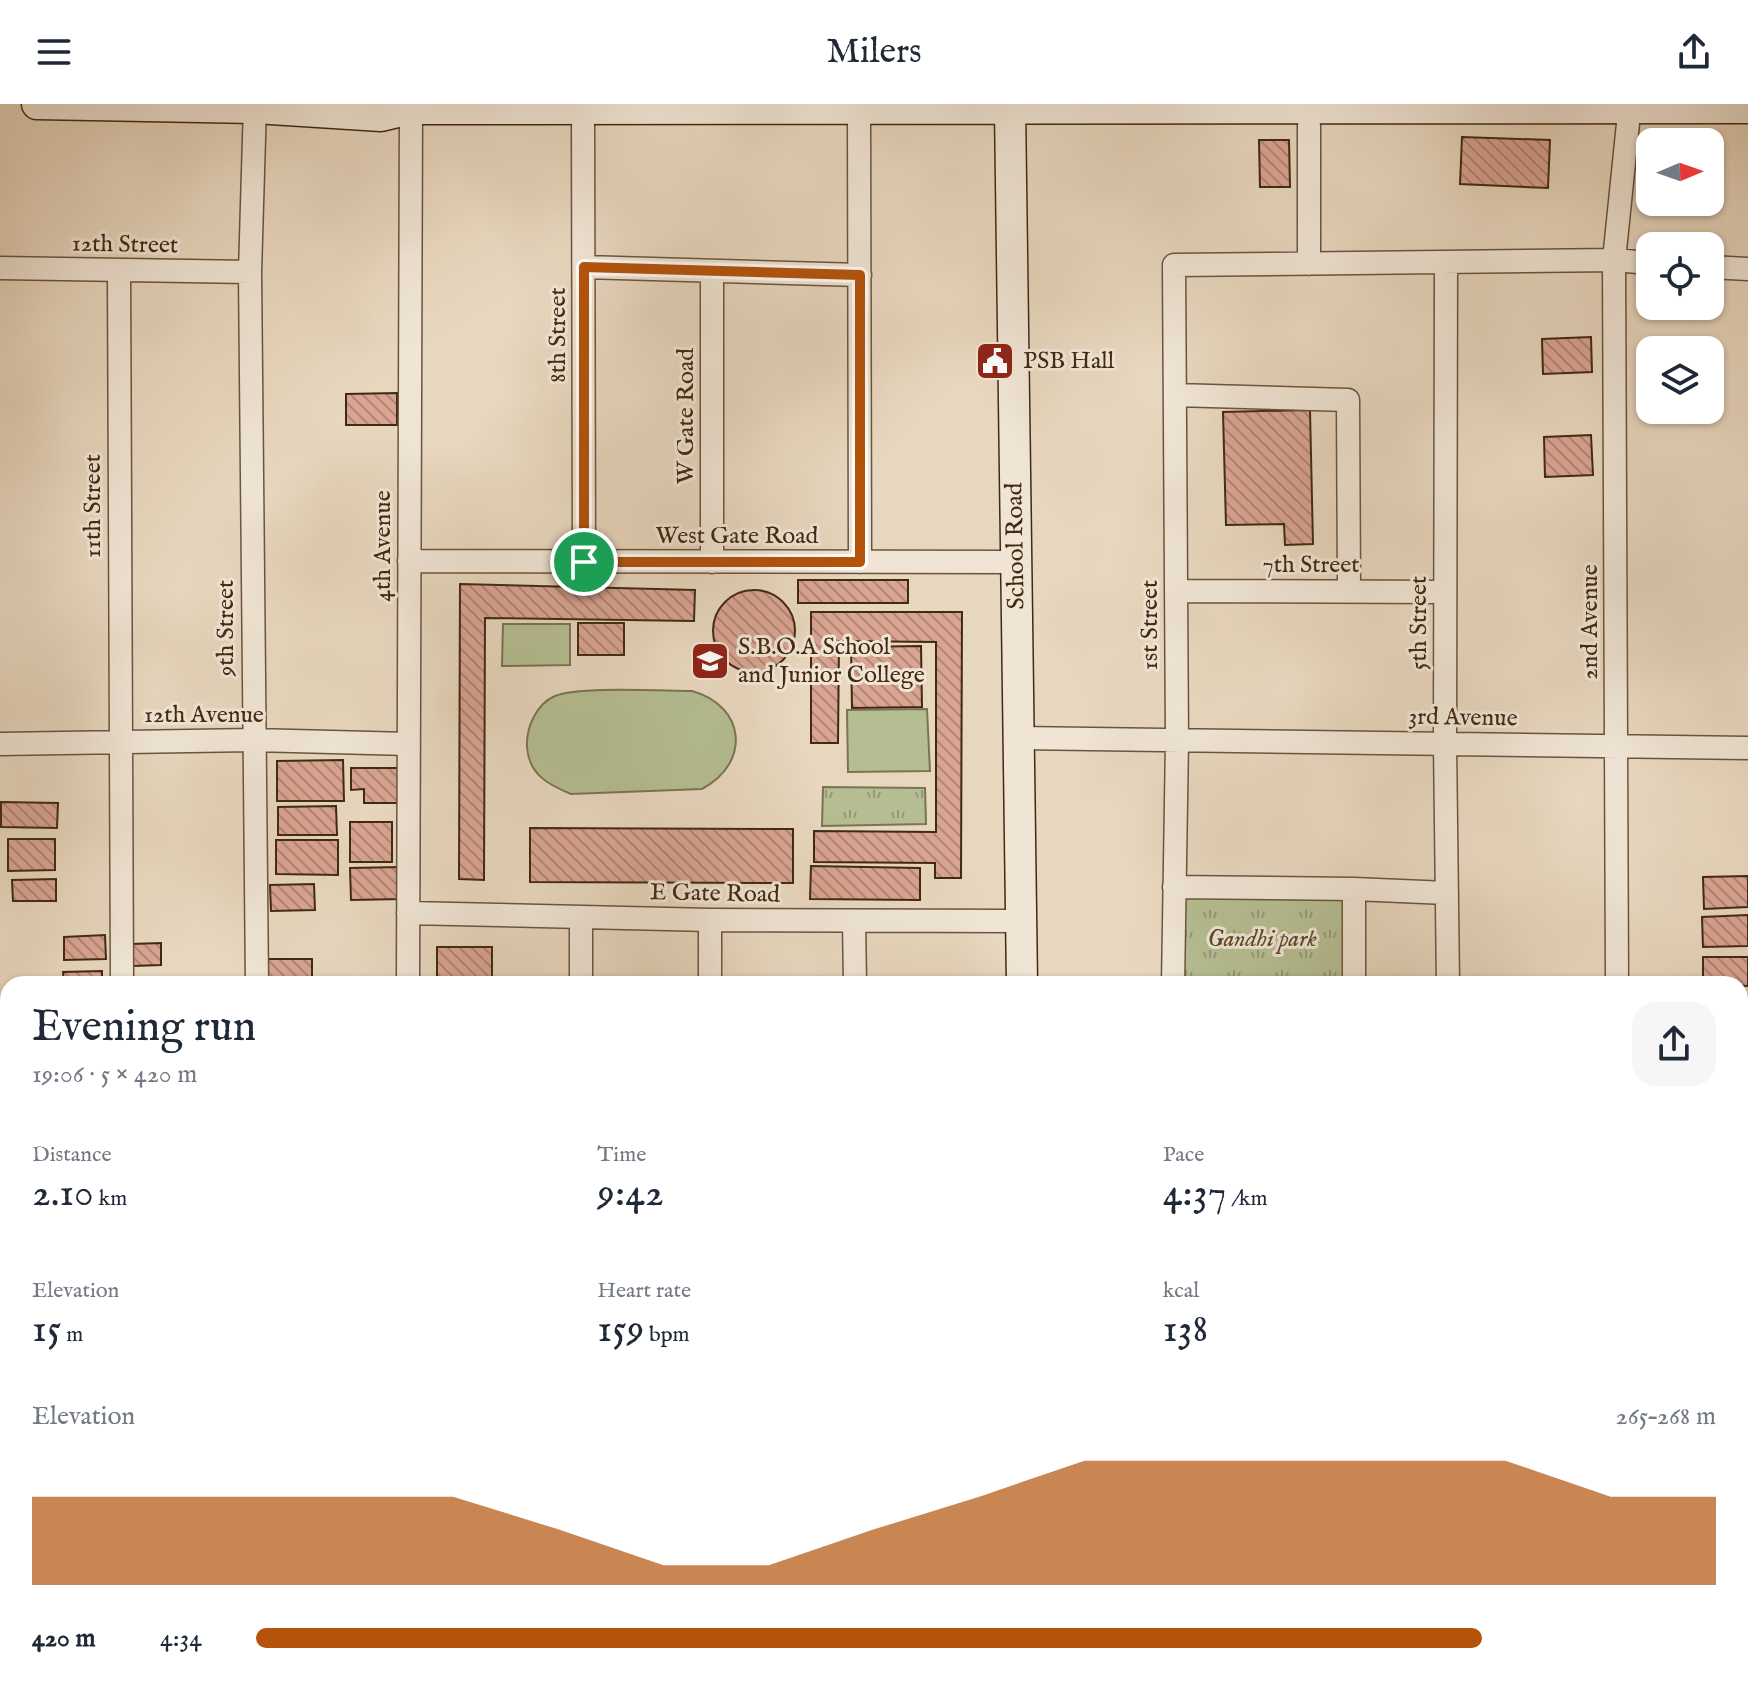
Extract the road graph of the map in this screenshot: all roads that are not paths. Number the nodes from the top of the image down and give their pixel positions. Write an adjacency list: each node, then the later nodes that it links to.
1 (37, 104): 2 (street)
2 (255, 106): 10 (street); 23 (street, 9th Street)
3 (915, 106): 7 (street); 9 (street)
4 (1134, 106): 6 (street); 7 (street)
5 (1748, 108): 6 (street)
6 (1629, 111): 11 (street); 12 (street); 13 (street, 2nd Avenue)
7 (1010, 117): 9 (street); 12 (street); 30 (street, School Road)
8 (583, 118): 9 (street); 10 (street); 17 (street, 8th Street)
9 (860, 118): 24 (street)
10 (411, 119): 26 (street, 4th Avenue)
11 (1748, 122)
12 (1309, 126): 16 (street)
13 (1614, 260): 14 (street); 15 (street); 41 (street, 2nd Avenue)
14 (1446, 262): 16 (street); 33 (street, 5th Street)
15 (1636, 262)
16 (1309, 264): 25 (street, 1st Street)
17 (584, 267): 22 (street); 27 (street, 8th Street)
18 (0, 268): 21 (street, 12th Street)
19 (1724, 268): 20 (street)
20 (1748, 269)
21 (119, 271): 23 (street, 12th Street); 37 (street, 11th Street)
22 (712, 271): 24 (street); 28 (street, W Gate Road)
23 (250, 272): 35 (street, 9th Street)
24 (860, 275): 29 (street)
25 (1175, 395): 31 (street, 1st Street); 32 (street)
26 (409, 561): 27 (street, West Gate Road); 39 (street, 4th Avenue)
27 (584, 562): 28 (street, West Gate Road)
28 (712, 562): 29 (street, West Gate Road)
29 (860, 562): 30 (street, West Gate Road)
30 (1016, 562): 34 (street, School Road)
31 (1176, 591): 32 (street, 7th Street); 36 (street, 1st Street)
32 (1349, 591): 33 (street, 7th Street)
33 (1445, 592): 40 (street, 5th Street)
34 (1019, 738): 36 (street, 3rd Avenue); 50 (street, School Road)
35 (253, 740): 37 (street, 12th Avenue); 39 (street, 12th Avenue); 52 (street, 9th Street)
36 (1177, 741): 40 (street, 3rd Avenue); 43 (street, 1st Street)
37 (119, 742): 38 (street, 12th Avenue); 51 (street, 11th Street)
38 (0, 744)
39 (409, 744): 46 (street, 4th Avenue)
40 (1445, 744): 41 (street, 3rd Avenue); 45 (street, 5th Street)
41 (1616, 747): 42 (street, 3rd Avenue); 61 (street, 2nd Avenue)
42 (1748, 748)
43 (1174, 887): 44 (street); 58 (street, 1st Street)
44 (1354, 889): 45 (street); 59 (street)
45 (1447, 893): 60 (street, 5th Street)
46 (408, 913): 47 (street, E Gate Road); 53 (street, 4th Avenue)
47 (581, 918): 48 (street, E Gate Road); 54 (street)
48 (710, 920): 49 (street, E Gate Road); 55 (street)
49 (854, 921): 50 (street, E Gate Road); 56 (street)
50 (1021, 921): 57 (street, School Road)
51 (122, 976)
52 (257, 976)
53 (408, 976)
54 (581, 976)
55 (710, 976)
56 (855, 976)
57 (1022, 976)
58 (1173, 976)
59 (1354, 976)
60 (1448, 976)
61 (1617, 976)

